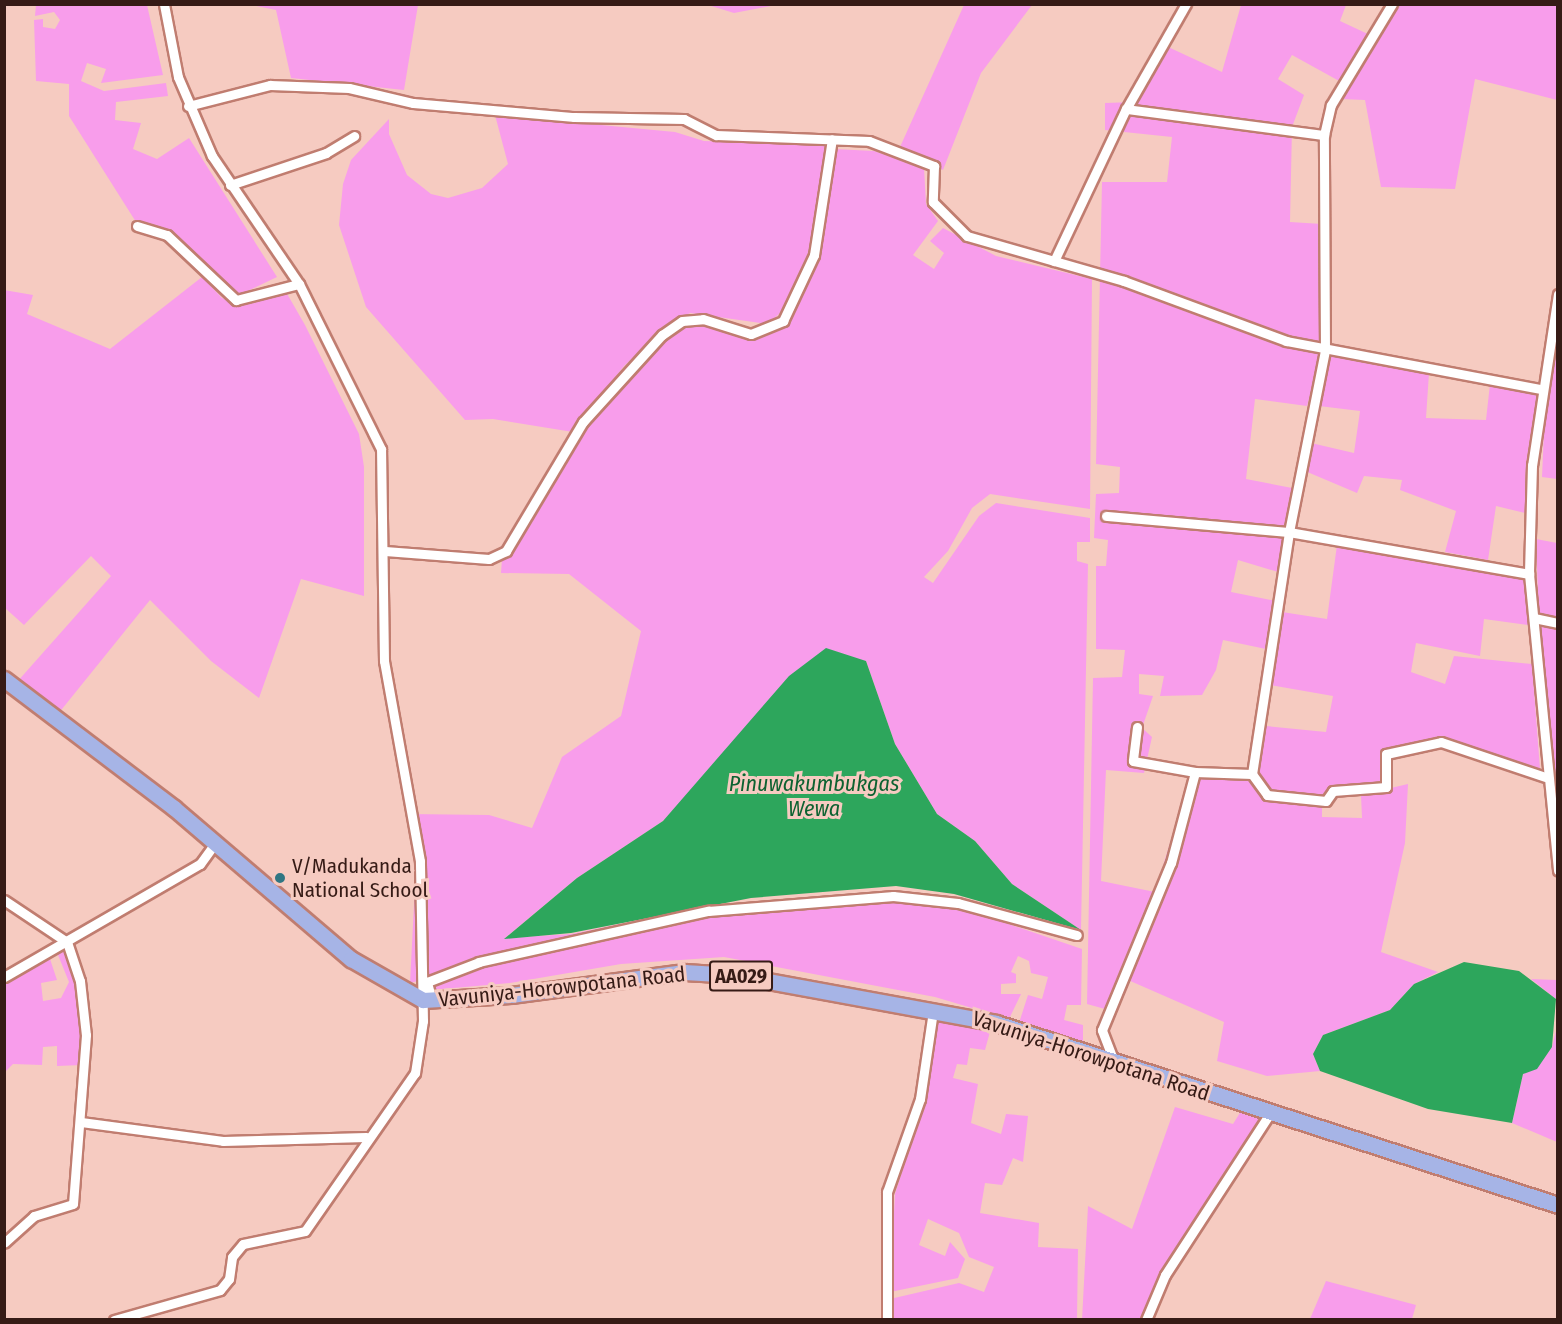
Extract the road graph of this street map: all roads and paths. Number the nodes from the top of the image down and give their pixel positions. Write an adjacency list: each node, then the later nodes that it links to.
1 (164, 4): 4 (street)
2 (1186, 4): 5 (street)
3 (1392, 4): 6 (street)
4 (188, 106): 8 (street); 9 (street)
5 (1126, 110): 6 (street); 11 (street)
6 (1324, 135): 14 (street)
7 (354, 136): 9 (street)
8 (832, 139): 11 (street); 18 (street)
9 (230, 185): 12 (street)
10 (137, 226): 12 (street)
11 (1054, 261): 14 (street)
12 (299, 284): 18 (street)
13 (1557, 294): 15 (street)
14 (1325, 351): 15 (street); 17 (street)
15 (1541, 389): 19 (street)
16 (1106, 516): 17 (street)
17 (1289, 532): 19 (street); 25 (street)
18 (385, 551): 34 (street)
19 (1529, 574): 20 (street)
20 (1534, 618): 21 (street); 26 (street)
21 (1557, 623)
22 (4, 679): 27 (highway, Vavuniya-Horowpotana Road)
23 (1137, 727): 24 (street)
24 (1195, 772): 25 (street); 36 (street)
25 (1252, 774): 26 (street)
26 (1545, 777): 28 (street)
27 (215, 843): 32 (street); 34 (highway, Vavuniya-Horowpotana Road)
28 (1556, 857): 29 (street)
29 (1557, 871)
30 (4, 900): 32 (street)
31 (1077, 935): 34 (street)
32 (67, 942): 33 (street); 38 (street)
33 (4, 977)
34 (428, 1000): 35 (highway, Vavuniya-Horowpotana Road / AA029); 39 (street)
35 (933, 1011): 36 (highway, Vavuniya-Horowpotana Road / AA029); 43 (street)
36 (1113, 1059): 37 (highway, Vavuniya-Horowpotana Road / AA029)
37 (1269, 1115): 40 (highway, Vavuniya-Horowpotana Road / AA029); 44 (street)
38 (81, 1122): 39 (street); 41 (street)
39 (366, 1137): 42 (street)
40 (1557, 1205)
41 (4, 1243)
42 (114, 1320)
43 (887, 1320)
44 (1146, 1320)

